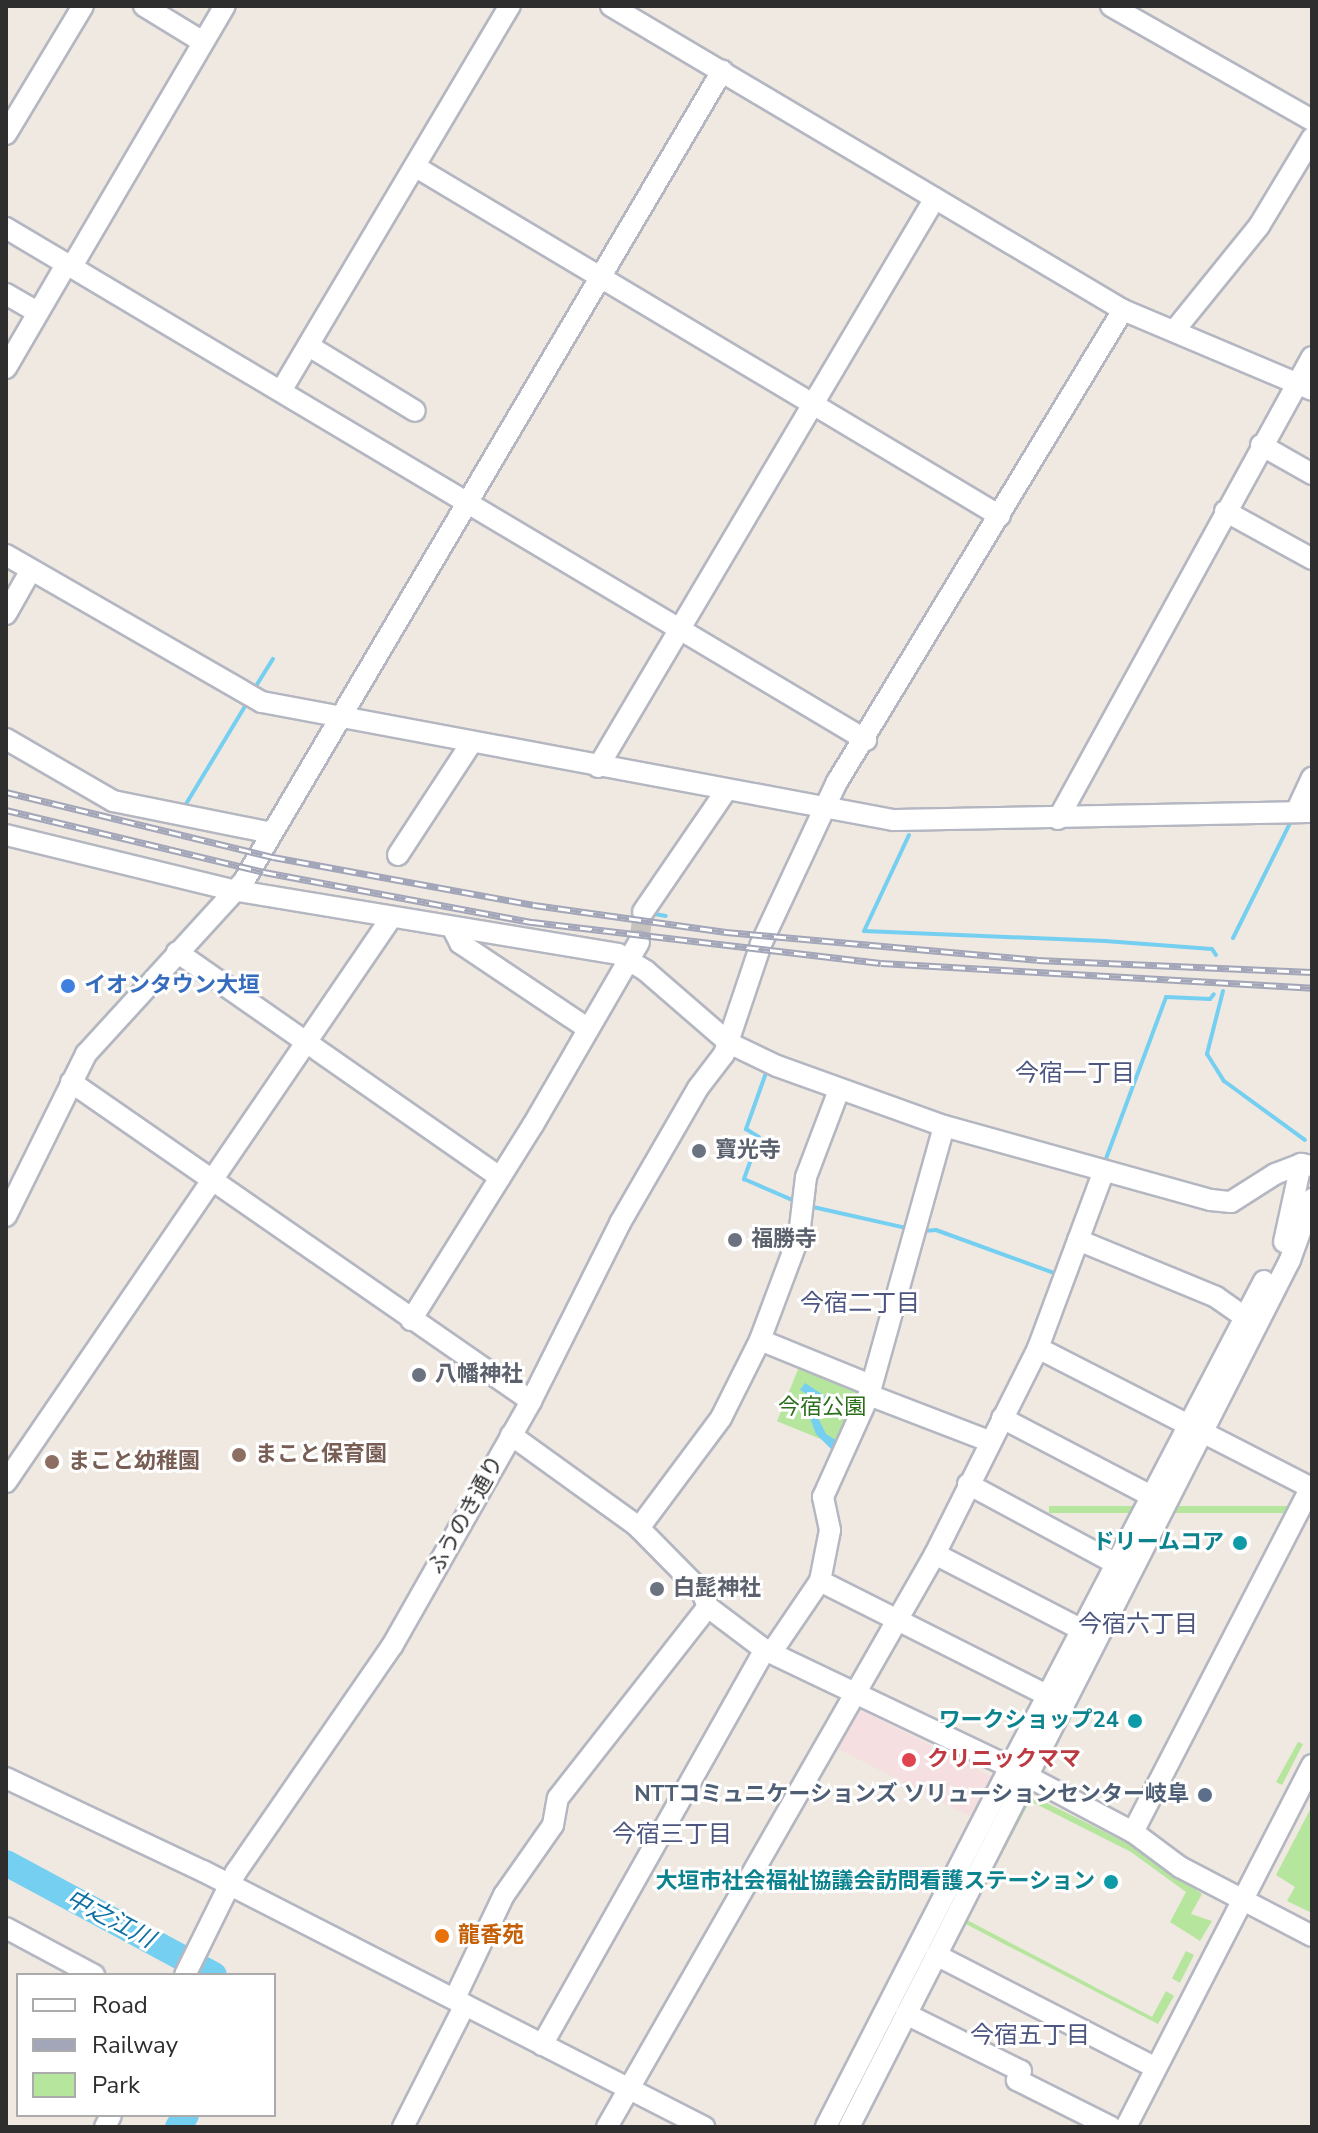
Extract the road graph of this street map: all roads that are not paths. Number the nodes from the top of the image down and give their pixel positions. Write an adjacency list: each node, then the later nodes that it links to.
1 (83, 6): 10 (street)
2 (144, 6): 7 (street)
3 (225, 6): 7 (street)
4 (510, 6): 12 (street)
5 (611, 6): 8 (street)
6 (1111, 6): 9 (street)
7 (203, 42): 15 (street)
8 (722, 71): 13 (street); 16 (street)
9 (1312, 120)
10 (6, 134)
11 (1312, 138): 20 (street)
12 (416, 167): 16 (street); 21 (street)
13 (935, 198): 18 (street); 26 (street)
14 (6, 228): 15 (street)
15 (68, 266): 19 (street); 25 (street)
16 (600, 277): 26 (street); 30 (street)
17 (6, 294): 19 (street)
18 (1123, 310): 20 (street); 32 (street, ふうのき通り)
19 (37, 312): 23 (street)
20 (1174, 331): 24 (street)
21 (309, 346): 25 (street); 27 (street)
22 (1312, 357): 24 (street)
23 (6, 368)
24 (1305, 386): 28 (street)
25 (281, 391): 30 (street)
26 (814, 404): 32 (street); 37 (street)
27 (415, 411)
28 (1261, 445): 29 (street); 31 (street)
29 (1312, 474)
30 (466, 502): 37 (street); 38 (street)
31 (1225, 511): 34 (street); 47 (street)
32 (1000, 516): 40 (street, ふうのき通り)
33 (6, 555): 35 (street)
34 (1312, 559)
35 (31, 570): 36 (street); 38 (street)
36 (6, 614)
37 (680, 628): 40 (street); 42 (street)
38 (337, 716): 41 (street); 48 (street)
39 (6, 739): 48 (street)
40 (866, 740): 45 (street, ふうのき通り)
41 (472, 742): 42 (street); 50 (street)
42 (598, 767): 44 (street)
43 (1312, 777): 46 (street)
44 (726, 791): 45 (street); 52 (street)
45 (825, 809): 47 (street); 59 (street, ふうのき通り)
46 (1304, 812): 47 (street)
47 (1058, 819)
48 (271, 833): 51 (street)
49 (6, 835): 51 (street)
50 (398, 855)
51 (232, 890): 53 (street); 56 (street)
52 (643, 912)
53 (391, 918): 54 (street); 58 (street)
54 (453, 929): 55 (street); 57 (street)
55 (633, 951): 57 (street); 59 (street)
56 (177, 952): 58 (street); 60 (street)
57 (587, 1028): 65 (street)
58 (308, 1042): 65 (street); 66 (street)
59 (729, 1043): 61 (street); 75 (street, ふうのき通り)
60 (71, 1082): 66 (street); 68 (street)
61 (839, 1090): 62 (street); 72 (street)
62 (944, 1126): 64 (street); 74 (street)
63 (1307, 1165): 64 (street); 70 (street)
64 (1104, 1171): 69 (street)
65 (500, 1177): 71 (street)
66 (210, 1180): 71 (street); 80 (street)
67 (1312, 1199): 77 (street)
68 (6, 1216)
69 (1078, 1240): 70 (street); 73 (street)
70 (1242, 1315): 77 (street)
71 (411, 1320): 75 (street)
72 (760, 1340): 74 (street); 84 (street)
73 (1038, 1348): 76 (street); 77 (street)
74 (870, 1390): 79 (street); 87 (street)
75 (531, 1401): 78 (street, ふうのき通り)
76 (1002, 1418): 79 (street); 83 (street)
77 (1195, 1428): 82 (street); 83 (street); 95 (street)
78 (511, 1435): 84 (street); 98 (street, ふうのき通り)
79 (989, 1441): 81 (street)
80 (6, 1482)
81 (968, 1484): 85 (street); 86 (street)
82 (1311, 1488): 97 (street)
83 (1149, 1495): 86 (street)
84 (639, 1528): 88 (street)
85 (935, 1554): 89 (street); 90 (street)
86 (1115, 1563): 90 (street)
87 (820, 1581): 89 (street); 91 (street)
88 (708, 1607): 91 (street); 105 (street)
89 (895, 1620): 92 (street); 93 (street)
90 (1080, 1629): 93 (street)
91 (768, 1651): 92 (street); 107 (street)
92 (855, 1690): 95 (street); 109 (street)
93 (1047, 1695): 95 (street)
94 (1312, 1765): 99 (street)
95 (1018, 1772): 97 (street); 102 (street); 113 (street)
96 (9, 1785): 98 (street)
97 (1133, 1832): 99 (street)
98 (231, 1885): 103 (street, ふうのき通り); 105 (street)
99 (1243, 1901): 101 (street); 108 (street)
100 (6, 1928): 104 (street)
101 (1312, 1936)
102 (936, 1955): 106 (street); 108 (street)
103 (189, 1968)
104 (90, 1973)
105 (460, 2002): 107 (street); 110 (street)
106 (906, 2014): 114 (street); 115 (street)
107 (542, 2045): 109 (street)
108 (1156, 2068): 116 (street)
109 (628, 2088): 111 (street); 112 (street)
110 (403, 2127)
111 (607, 2127)
112 (704, 2127)
113 (826, 2127)
114 (849, 2127)
115 (1111, 2127)
116 (1126, 2127)

